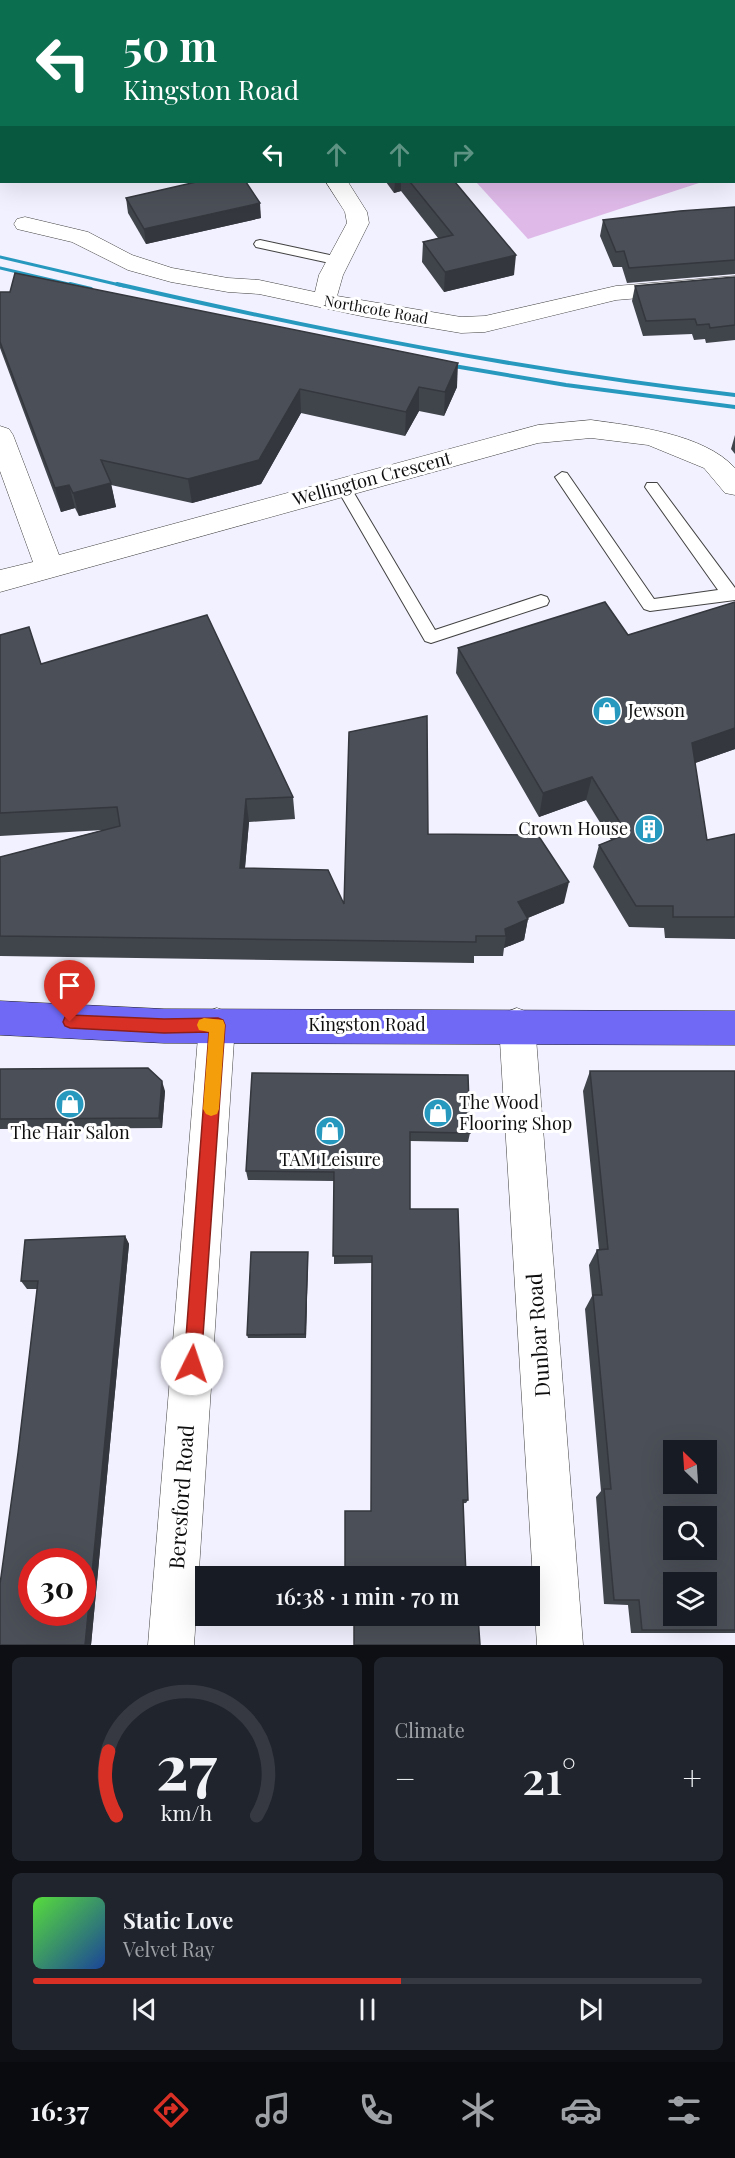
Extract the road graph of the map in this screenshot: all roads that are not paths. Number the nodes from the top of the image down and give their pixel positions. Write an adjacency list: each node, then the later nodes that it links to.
1 (338, 183): 4 (street)
2 (25, 224): 6 (street, Northcote Road)
3 (260, 244): 4 (lane)
4 (339, 261): 6 (street)
5 (735, 283): 6 (street, Northcote Road)
6 (324, 301)
7 (0, 435): 12 (street)
8 (562, 477): 14 (lane)
9 (735, 486): 10 (street, Wellington Crescent)
10 (343, 487): 12 (street, Wellington Crescent); 15 (lane)
11 (652, 487): 14 (lane)
12 (49, 567): 13 (street, Wellington Crescent)
13 (0, 581)
14 (733, 594)
15 (541, 601)
16 (0, 1018): 17 (main road, Kingston Road)
17 (218, 1025): 18 (main road, Kingston Road); 20 (street, Beresford Road)
18 (518, 1025): 19 (main road, Kingston Road); 21 (street, Dunbar Road)
19 (735, 1028)
20 (171, 1645)
21 (560, 1645)

